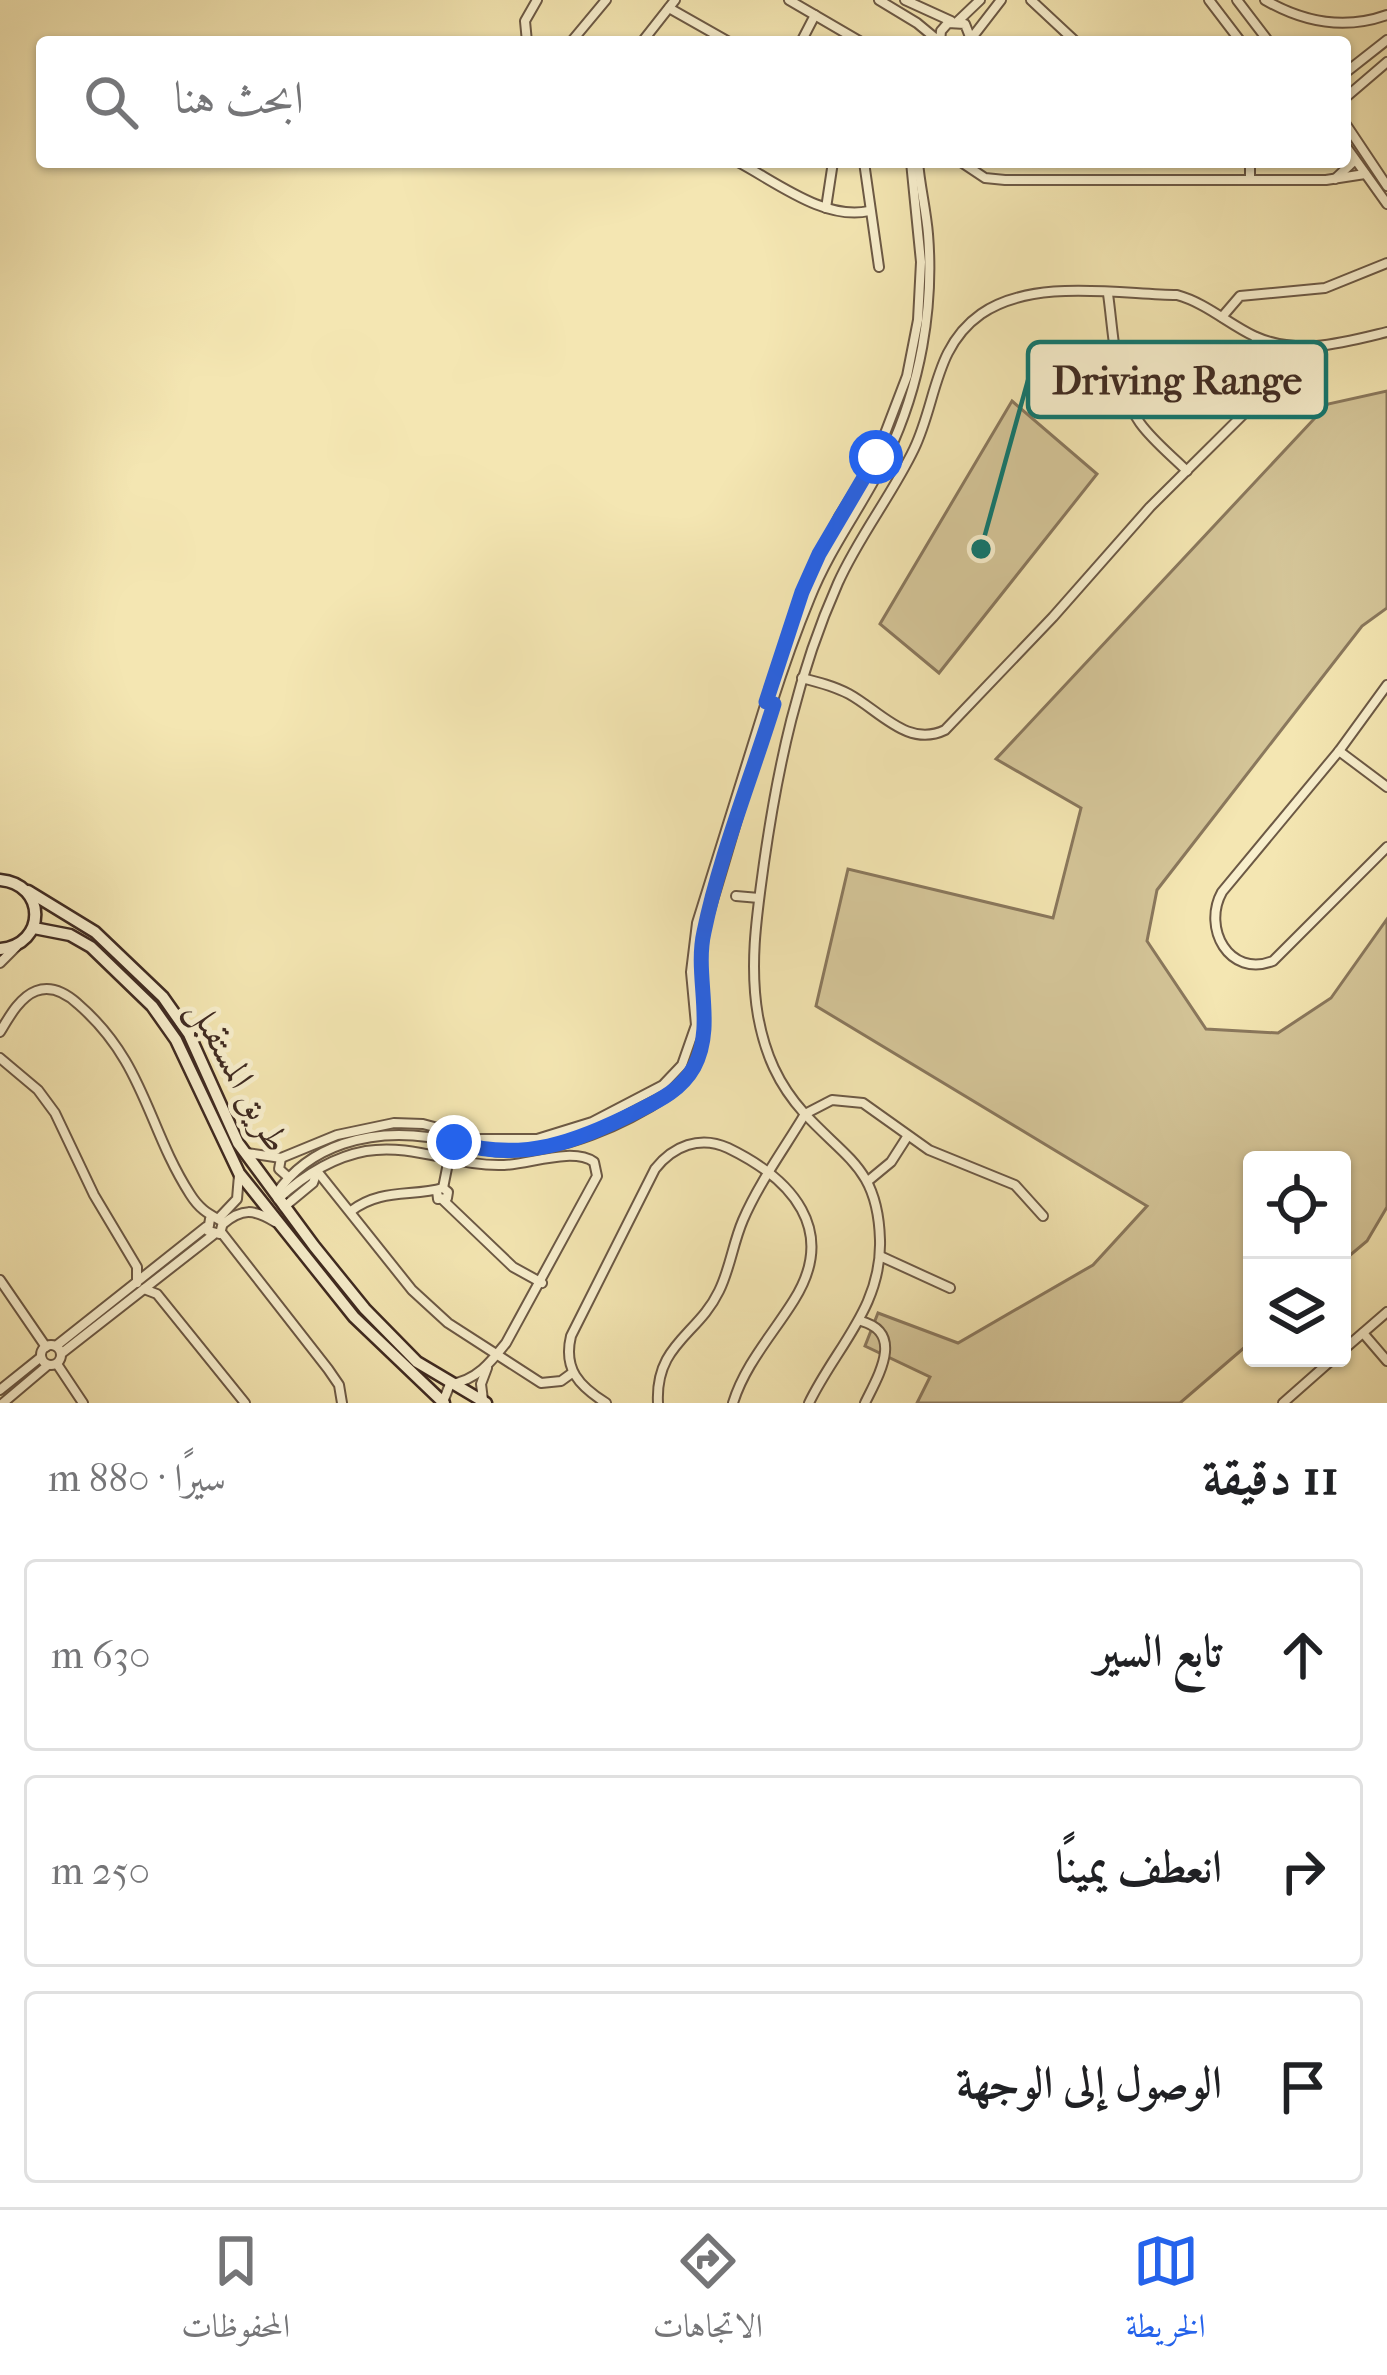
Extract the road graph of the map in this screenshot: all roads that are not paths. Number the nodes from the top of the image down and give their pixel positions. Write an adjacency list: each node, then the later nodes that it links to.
1 (536, 0): 16 (street)
2 (606, 0): 17 (street)
3 (789, 0): 13 (street)
4 (879, 0): 22 (street)
5 (905, 0): 15 (street)
6 (980, 0): 15 (street)
7 (997, 0): 25 (street)
8 (1209, 0): 27 (street)
9 (1237, 0): 28 (street)
10 (1265, 0): 14 (street)
11 (1030, 3): 26 (street)
12 (672, 4): 18 (street); 19 (street)
13 (815, 15): 20 (street); 21 (street)
14 (1387, 16)
15 (956, 21): 23 (street); 24 (street)
16 (526, 36)
17 (576, 36)
18 (650, 36)
19 (720, 36)
20 (804, 36)
21 (851, 36)
22 (933, 36)
23 (941, 36)
24 (971, 36)
25 (974, 36)
26 (1069, 36)
27 (1236, 36)
28 (1264, 36)
29 (1387, 40): 31 (street)
30 (1387, 62): 32 (street)
31 (1351, 68)
32 (1351, 93)
33 (1351, 130): 37 (street)
34 (1351, 154): 35 (street)
35 (1355, 160): 36 (street); 46 (street)
36 (1351, 164)
37 (1379, 165): 50 (street)
38 (750, 168): 47 (street)
39 (769, 168): 47 (street)
40 (832, 168): 51 (street)
41 (865, 168): 52 (street)
42 (915, 168): 68 (street)
43 (969, 168): 48 (street)
44 (1250, 168): 48 (street)
45 (1347, 168): 49 (street)
46 (1365, 174): 49 (street); 50 (street)
47 (767, 177): 51 (street)
48 (1250, 178): 49 (street)
49 (1334, 180)
50 (1385, 194)
51 (826, 208): 52 (street)
52 (869, 211): 54 (street)
53 (1387, 263): 56 (street)
54 (879, 267)
55 (1108, 294): 56 (street); 65 (street); 66 (street)
56 (1222, 317): 58 (street)
57 (1387, 332): 61 (street)
58 (1254, 336): 59 (street); 62 (street)
59 (1281, 343): 60 (street); 62 (street)
60 (1302, 346): 61 (street); 63 (street)
61 (1323, 347): 63 (street)
62 (1273, 356): 63 (street); 64 (street)
63 (1297, 360): 64 (street)
64 (1271, 386): 65 (street)
65 (1187, 471): 66 (street)
66 (802, 678): 75 (street)
67 (1387, 685): 69 (street)
68 (770, 703): 87 (street); 92 (street)
69 (1339, 751): 70 (street); 71 (street)
70 (1387, 787)
71 (1387, 847)
72 (2, 879): 73 (main road, طريق المستقبل)
73 (28, 891): 76 (main road, طريق المستقبل); 77 (main road)
74 (736, 896): 75 (street)
75 (759, 898): 84 (street)
76 (62, 909): 78 (main road); 86 (main road, طريق المستقبل)
77 (34, 928): 78 (main road, طريق المستقبل); 79 (main road)
78 (59, 932): 90 (main road, طريق المستقبل)
79 (18, 945): 80 (main road); 81 (street)
80 (0, 949)
81 (0, 963)
82 (0, 1032): 99 (street)
83 (0, 1058): 101 (street)
84 (805, 1114): 85 (street); 91 (street); 93 (street)
85 (907, 1137): 93 (street); 97 (street)
86 (244, 1153): 87 (street); 95 (main road, طريق المستقبل)
87 (280, 1158): 92 (street)
88 (449, 1158): 89 (street); 94 (street); 104 (street)
89 (317, 1171): 95 (street); 96 (street)
90 (239, 1173): 98 (main road, طريق المستقبل); 99 (street)
91 (768, 1174): 118 (street); 130 (street); 131 (street)
92 (288, 1177): 95 (street)
93 (868, 1180): 100 (street)
94 (442, 1194): 96 (street); 104 (street)
95 (279, 1200): 117 (main road, طريق المستقبل)
96 (351, 1211): 113 (street)
97 (1043, 1216)
98 (278, 1224): 99 (street); 119 (main road, طريق المستقبل)
99 (215, 1226): 102 (street); 127 (street)
100 (880, 1256): 106 (street); 109 (street)
101 (137, 1267): 102 (street); 105 (street)
102 (155, 1275): 105 (street); 107 (street)
103 (0, 1280): 112 (street)
104 (542, 1283): 113 (street)
105 (140, 1286): 107 (street); 112 (street)
106 (950, 1288)
107 (157, 1294): 126 (street)
108 (1387, 1312): 110 (street)
109 (861, 1321): 132 (street); 133 (street)
110 (1363, 1333): 111 (street); 114 (street)
111 (1351, 1343)
112 (52, 1355): 121 (street); 124 (street); 125 (street)
113 (496, 1355): 115 (street); 118 (street)
114 (1387, 1361)
115 (487, 1367): 120 (street); 123 (street)
116 (1325, 1367): 122 (street)
117 (431, 1372): 119 (main road); 120 (main road, طريق المستقبل)
118 (572, 1372): 129 (street)
119 (412, 1375): 128 (main road, طريق المستقبل)
120 (450, 1384): 123 (main road, طريق المستقبل); 128 (street)
121 (0, 1390)
122 (1290, 1401)
123 (484, 1402)
124 (3, 1403)
125 (83, 1403)
126 (245, 1403)
127 (342, 1403)
128 (444, 1403)
129 (606, 1403)
130 (658, 1403)
131 (733, 1403)
132 (809, 1403)
133 (865, 1403)

